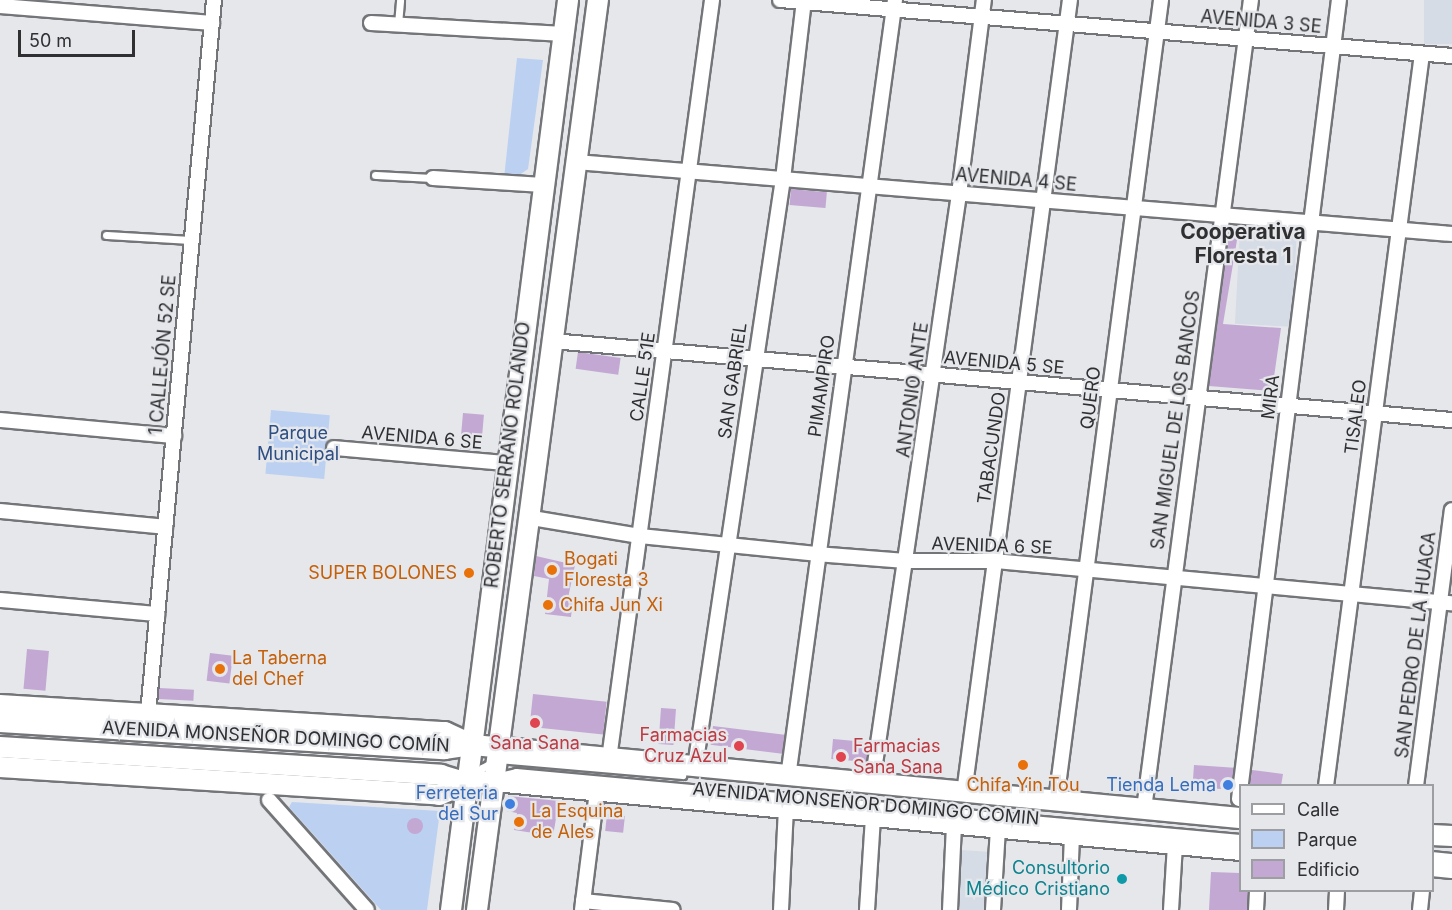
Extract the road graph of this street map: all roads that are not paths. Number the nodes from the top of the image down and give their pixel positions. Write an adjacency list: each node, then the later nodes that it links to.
1 (214, 0): 17 (street, 1 CALLEJÓN 52 SE)
2 (400, 0): 18 (lane)
3 (568, 0): 21 (main road, ROBERTO SERRANO ROLANDO)
4 (598, 0): 26 (main road, ROBERTO SERRANO ROLANDO)
5 (712, 0): 27 (street, CALLE 51E)
6 (780, 0): 12 (street, AVENIDA 3 SE)
7 (984, 0): 15 (street, ANTONIO ANTE)
8 (1070, 0): 19 (street, TABACUNDO)
9 (1161, 0): 20 (street, QUERO)
10 (1251, 0): 22 (street, SAN MIGUEL DE LOS BANCOS)
11 (1339, 0): 23 (street, MIRA)
12 (804, 1): 13 (street, AVENIDA 3 SE); 30 (street, SAN GABRIEL)
13 (895, 5): 15 (street, AVENIDA 3 SE); 32 (street, PIMAMPIRO)
14 (0, 6): 17 (street)
15 (981, 17): 19 (street, AVENIDA 3 SE); 33 (street, ANTONIO ANTE)
16 (371, 22): 18 (street)
17 (212, 23): 41 (street, 1 CALLEJÓN 52 SE)
18 (398, 24): 21 (street)
19 (1067, 24): 20 (street, AVENIDA 3 SE); 34 (street, TABACUNDO)
20 (1157, 32): 22 (street, AVENIDA 3 SE); 35 (street, QUERO)
21 (564, 34): 31 (main road, ROBERTO SERRANO ROLANDO)
22 (1246, 39): 23 (street, AVENIDA 3 SE); 36 (street, SAN MIGUEL DE LOS BANCOS)
23 (1333, 46): 24 (street, AVENIDA 3 SE); 37 (street, MIRA)
24 (1422, 54): 25 (street, AVENIDA 3 SE); 38 (street, TISALEO)
25 (1452, 56)
26 (576, 162): 27 (street, AVENIDA 4 SE); 42 (main road, ROBERTO SERRANO ROLANDO)
27 (689, 171): 30 (street, AVENIDA 4 SE); 43 (street, CALLE 51E)
28 (375, 175): 29 (lane)
29 (433, 177): 31 (street)
30 (783, 179): 32 (street, AVENIDA 4 SE); 44 (street, SAN GABRIEL)
31 (543, 184): 56 (main road, ROBERTO SERRANO ROLANDO)
32 (872, 187): 33 (street, AVENIDA 4 SE); 45 (street, PIMAMPIRO)
33 (959, 194): 34 (street, AVENIDA 4 SE); 46 (street, ANTONIO ANTE)
34 (1043, 201): 35 (street, AVENIDA 4 SE); 47 (street, TABACUNDO)
35 (1134, 208): 36 (street, AVENIDA 4 SE); 48 (street, QUERO)
36 (1222, 216): 37 (street, AVENIDA 4 SE); 49 (street, SAN MIGUEL DE LOS BANCOS)
37 (1311, 223): 38 (street, AVENIDA 4 SE); 50 (street, MIRA)
38 (1399, 230): 39 (street, AVENIDA 4 SE); 51 (street, TISALEO)
39 (1452, 234)
40 (106, 235): 41 (lane)
41 (191, 240): 54 (street, 1 CALLEJÓN 52 SE)
42 (552, 341): 43 (street, AVENIDA 5 SE); 59 (main road, ROBERTO SERRANO ROLANDO)
43 (664, 351): 44 (street, AVENIDA 5 SE); 61 (street, CALLE 51E)
44 (755, 359): 45 (street, AVENIDA 5 SE); 62 (street, SAN GABRIEL)
45 (842, 366): 46 (street, AVENIDA 5 SE); 63 (street, PIMAMPIRO)
46 (933, 374): 47 (street, AVENIDA 5 SE); 64 (street, ANTONIO ANTE)
47 (1019, 382): 48 (street, AVENIDA 5 SE); 65 (street, TABACUNDO)
48 (1110, 390): 49 (street, AVENIDA 5 SE); 66 (street, QUERO)
49 (1197, 398): 50 (street, AVENIDA 5 SE); 67 (street, SAN MIGUEL DE LOS BANCOS)
50 (1288, 405): 51 (street, AVENIDA 5 SE); 68 (street, MIRA)
51 (1375, 413): 53 (street, AVENIDA 5 SE); 69 (street, TISALEO)
52 (0, 420): 54 (street)
53 (1452, 420)
54 (174, 436): 60 (street, 1 CALLEJÓN 52 SE)
55 (334, 448): 56 (street, AVENIDA 6 SE)
56 (506, 463): 77 (main road, ROBERTO SERRANO ROLANDO)
57 (1452, 510): 71 (street, SAN PEDRO DE LA HUACA)
58 (0, 511): 60 (street)
59 (532, 518): 61 (street, AVENIDA 6 SE); 79 (main road, ROBERTO SERRANO ROLANDO)
60 (165, 527): 72 (street, 1 CALLEJÓN 52 SE)
61 (640, 536): 62 (street, AVENIDA 6 SE); 80 (street, CALLE 51E)
62 (728, 544): 63 (street, AVENIDA 6 SE); 83 (street, SAN GABRIEL)
63 (816, 555): 64 (street, AVENIDA 6 SE); 84 (street, PIMAMPIRO)
64 (906, 561): 65 (street, AVENIDA 6 SE); 87 (street, ANTONIO ANTE)
65 (995, 561): 66 (street, AVENIDA 6 SE); 92 (street, TABACUNDO)
66 (1087, 569): 67 (street, AVENIDA 6 SE); 94 (street, QUERO)
67 (1173, 578): 68 (street, AVENIDA 6 SE); 97 (street, SAN MIGUEL DE LOS BANCOS)
68 (1265, 586): 69 (street, AVENIDA 6 SE); 88 (street, MIRA)
69 (1351, 594): 71 (street, AVENIDA 6 SE); 89 (street, TISALEO)
70 (0, 600): 72 (street)
71 (1446, 603): 90 (street, SAN PEDRO DE LA HUACA)
72 (157, 614): 74 (street, 1 CALLEJÓN 52 SE)
73 (0, 705): 75 (main road, AVENIDA MONSEÑOR DOMINGO COMÍN)
74 (148, 714): 75 (main road, AVENIDA MONSEÑOR DOMINGO COMÍN); 77 (main road, AVENIDA MONSEÑOR DOMINGO COMÍN)
75 (47, 716): 76 (main road, AVENIDA MONSEÑOR DOMINGO COMÍN); 77 (main road, AVENIDA MONSEÑOR DOMINGO COMÍN)
76 (0, 722)
77 (472, 745): 79 (main road, AVENIDA MONSEÑOR DOMINGO COMIN); 86 (main road, ROBERTO SERRANO ROLANDO)
78 (0, 747): 81 (main road, AVENIDA MONSEÑOR DOMINGO COMÍN)
79 (498, 753): 80 (main road, AVENIDA MONSEÑOR DOMINGO COMIN); 85 (main road, ROBERTO SERRANO ROLANDO); 86 (lane); 100 (lane, AVENIDA MONSEÑOR DOMINGO COMIN)
80 (609, 759): 83 (main road, AVENIDA MONSEÑOR DOMINGO COMIN)
81 (110, 764): 82 (main road, AVENIDA MONSEÑOR DOMINGO COMÍN); 86 (main road, AVENIDA MONSEÑOR DOMINGO COMÍN)
82 (0, 766)
83 (694, 768): 84 (main road, AVENIDA MONSEÑOR DOMINGO COMIN)
84 (788, 777): 87 (main road, AVENIDA MONSEÑOR DOMINGO COMIN)
85 (494, 781): 86 (main road, AVENIDA MONSEÑOR DOMINGO COMIN); 91 (main road, AVENIDA MONSEÑOR DOMINGO COMIN); 105 (lane, AVENIDA MONSEÑOR DOMINGO COMIN); 121 (lane, ROBERTO SERRANO ROLANDO); 122 (main road, ROBERTO SERRANO ROLANDO)
86 (470, 783): 119 (main road, ROBERTO SERRANO ROLANDO); 120 (lane, ROBERTO SERRANO ROLANDO)
87 (872, 784): 92 (main road, AVENIDA MONSEÑOR DOMINGO COMIN)
88 (1243, 784)
89 (1326, 784)
90 (1416, 784)
91 (597, 791): 96 (main road, AVENIDA MONSEÑOR DOMINGO COMIN); 117 (street)
92 (964, 793): 94 (main road, AVENIDA MONSEÑOR DOMINGO COMIN)
93 (269, 800): 118 (street)
94 (1056, 801): 97 (main road, AVENIDA MONSEÑOR DOMINGO COMIN)
95 (1239, 808): 97 (main road, AVENIDA MONSEÑOR DOMINGO COMIN)
96 (786, 809): 98 (main road, AVENIDA MONSEÑOR DOMINGO COMIN); 124 (street)
97 (1144, 809)
98 (873, 818): 99 (main road, AVENIDA MONSEÑOR DOMINGO COMIN); 125 (street)
99 (954, 824): 101 (main road, AVENIDA MONSEÑOR DOMINGO COMIN); 126 (street)
100 (1239, 825)
101 (998, 828): 102 (main road, AVENIDA MONSEÑOR DOMINGO COMIN); 127 (street)
102 (1072, 834): 107 (main road, AVENIDA MONSEÑOR DOMINGO COMIN); 128 (street)
103 (1434, 835): 104 (main road)
104 (1452, 836)
105 (1239, 838)
106 (1434, 842): 108 (lane)
107 (1175, 844): 109 (main road, AVENIDA MONSEÑOR DOMINGO COMIN); 129 (street)
108 (1452, 844)
109 (1239, 850)
110 (1434, 855): 111 (lane)
111 (1452, 857)
112 (1434, 866): 113 (main road)
113 (1452, 868)
114 (1257, 892): 130 (street)
115 (1337, 892): 131 (street)
116 (1422, 892): 132 (street)
117 (583, 906): 123 (street)
118 (367, 910)
119 (451, 910)
120 (456, 910)
121 (469, 910)
122 (477, 910)
123 (673, 910)
124 (781, 910)
125 (867, 910)
126 (950, 910)
127 (993, 910)
128 (1069, 910)
129 (1171, 910)
130 (1256, 910)
131 (1336, 910)
132 (1420, 910)

